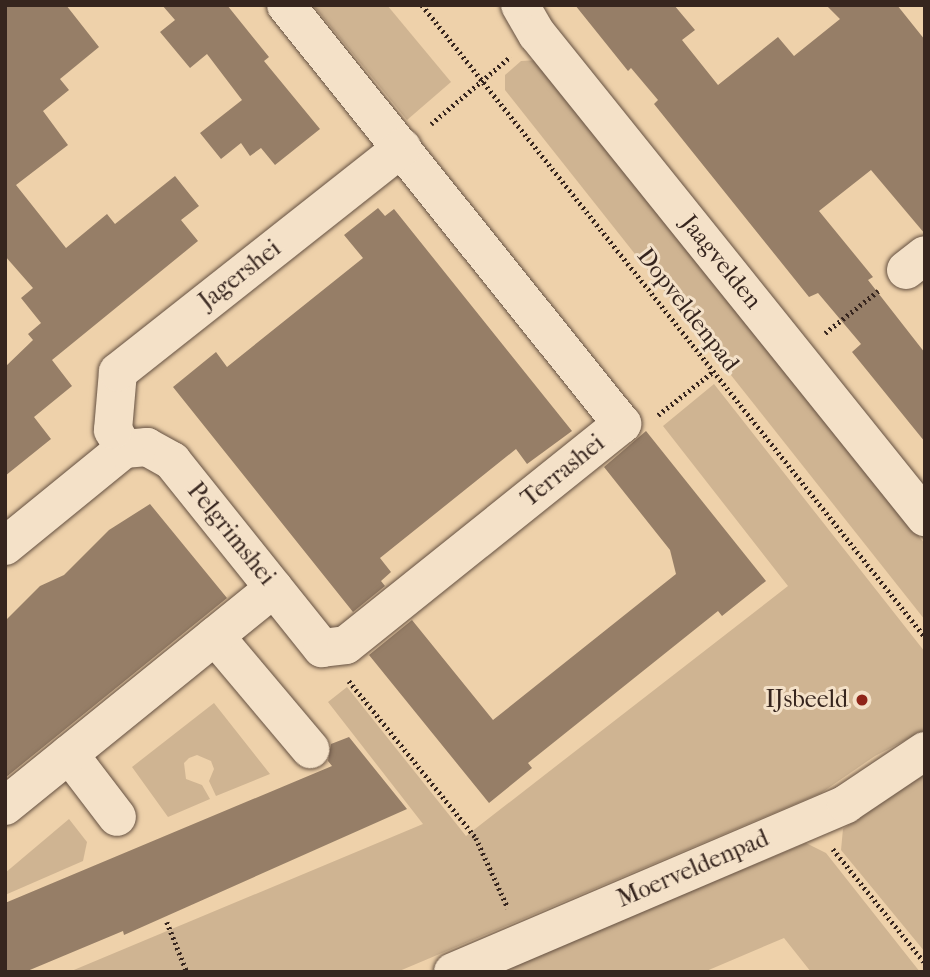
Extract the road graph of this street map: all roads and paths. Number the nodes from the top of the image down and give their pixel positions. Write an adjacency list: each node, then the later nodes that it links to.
1 (286, 5): 5 (street)
2 (422, 5): 4 (path, Dopveldenpad)
3 (520, 5): 7 (street, Jaagvelden)
4 (483, 80): 5 (path); 8 (path, Dopveldenpad)
5 (402, 148): 9 (street, Terrashei); 10 (street, Jagershei)
6 (915, 262): 7 (path)
7 (796, 355): 11 (street, Jaagvelden)
8 (714, 371): 9 (path); 15 (path, Dopveldenpad)
9 (622, 424): 16 (street, Terrashei)
10 (124, 449): 12 (street); 13 (street, Pelgrimshei)
11 (925, 517)
12 (5, 546)
13 (274, 588): 14 (street); 16 (street, Pelgrimshei)
14 (215, 636): 17 (street); 19 (street)
15 (925, 637)
16 (322, 648): 24 (path)
17 (310, 749)
18 (925, 751): 22 (street, Moerveldenpad)
19 (69, 754): 20 (street); 21 (street)
20 (5, 806)
21 (117, 817)
22 (809, 820): 24 (street, Moerveldenpad); 25 (path)
23 (167, 922): 26 (path)
24 (523, 942): 27 (street, Moerveldenpad)
25 (925, 963)
26 (187, 972)
27 (453, 972)

